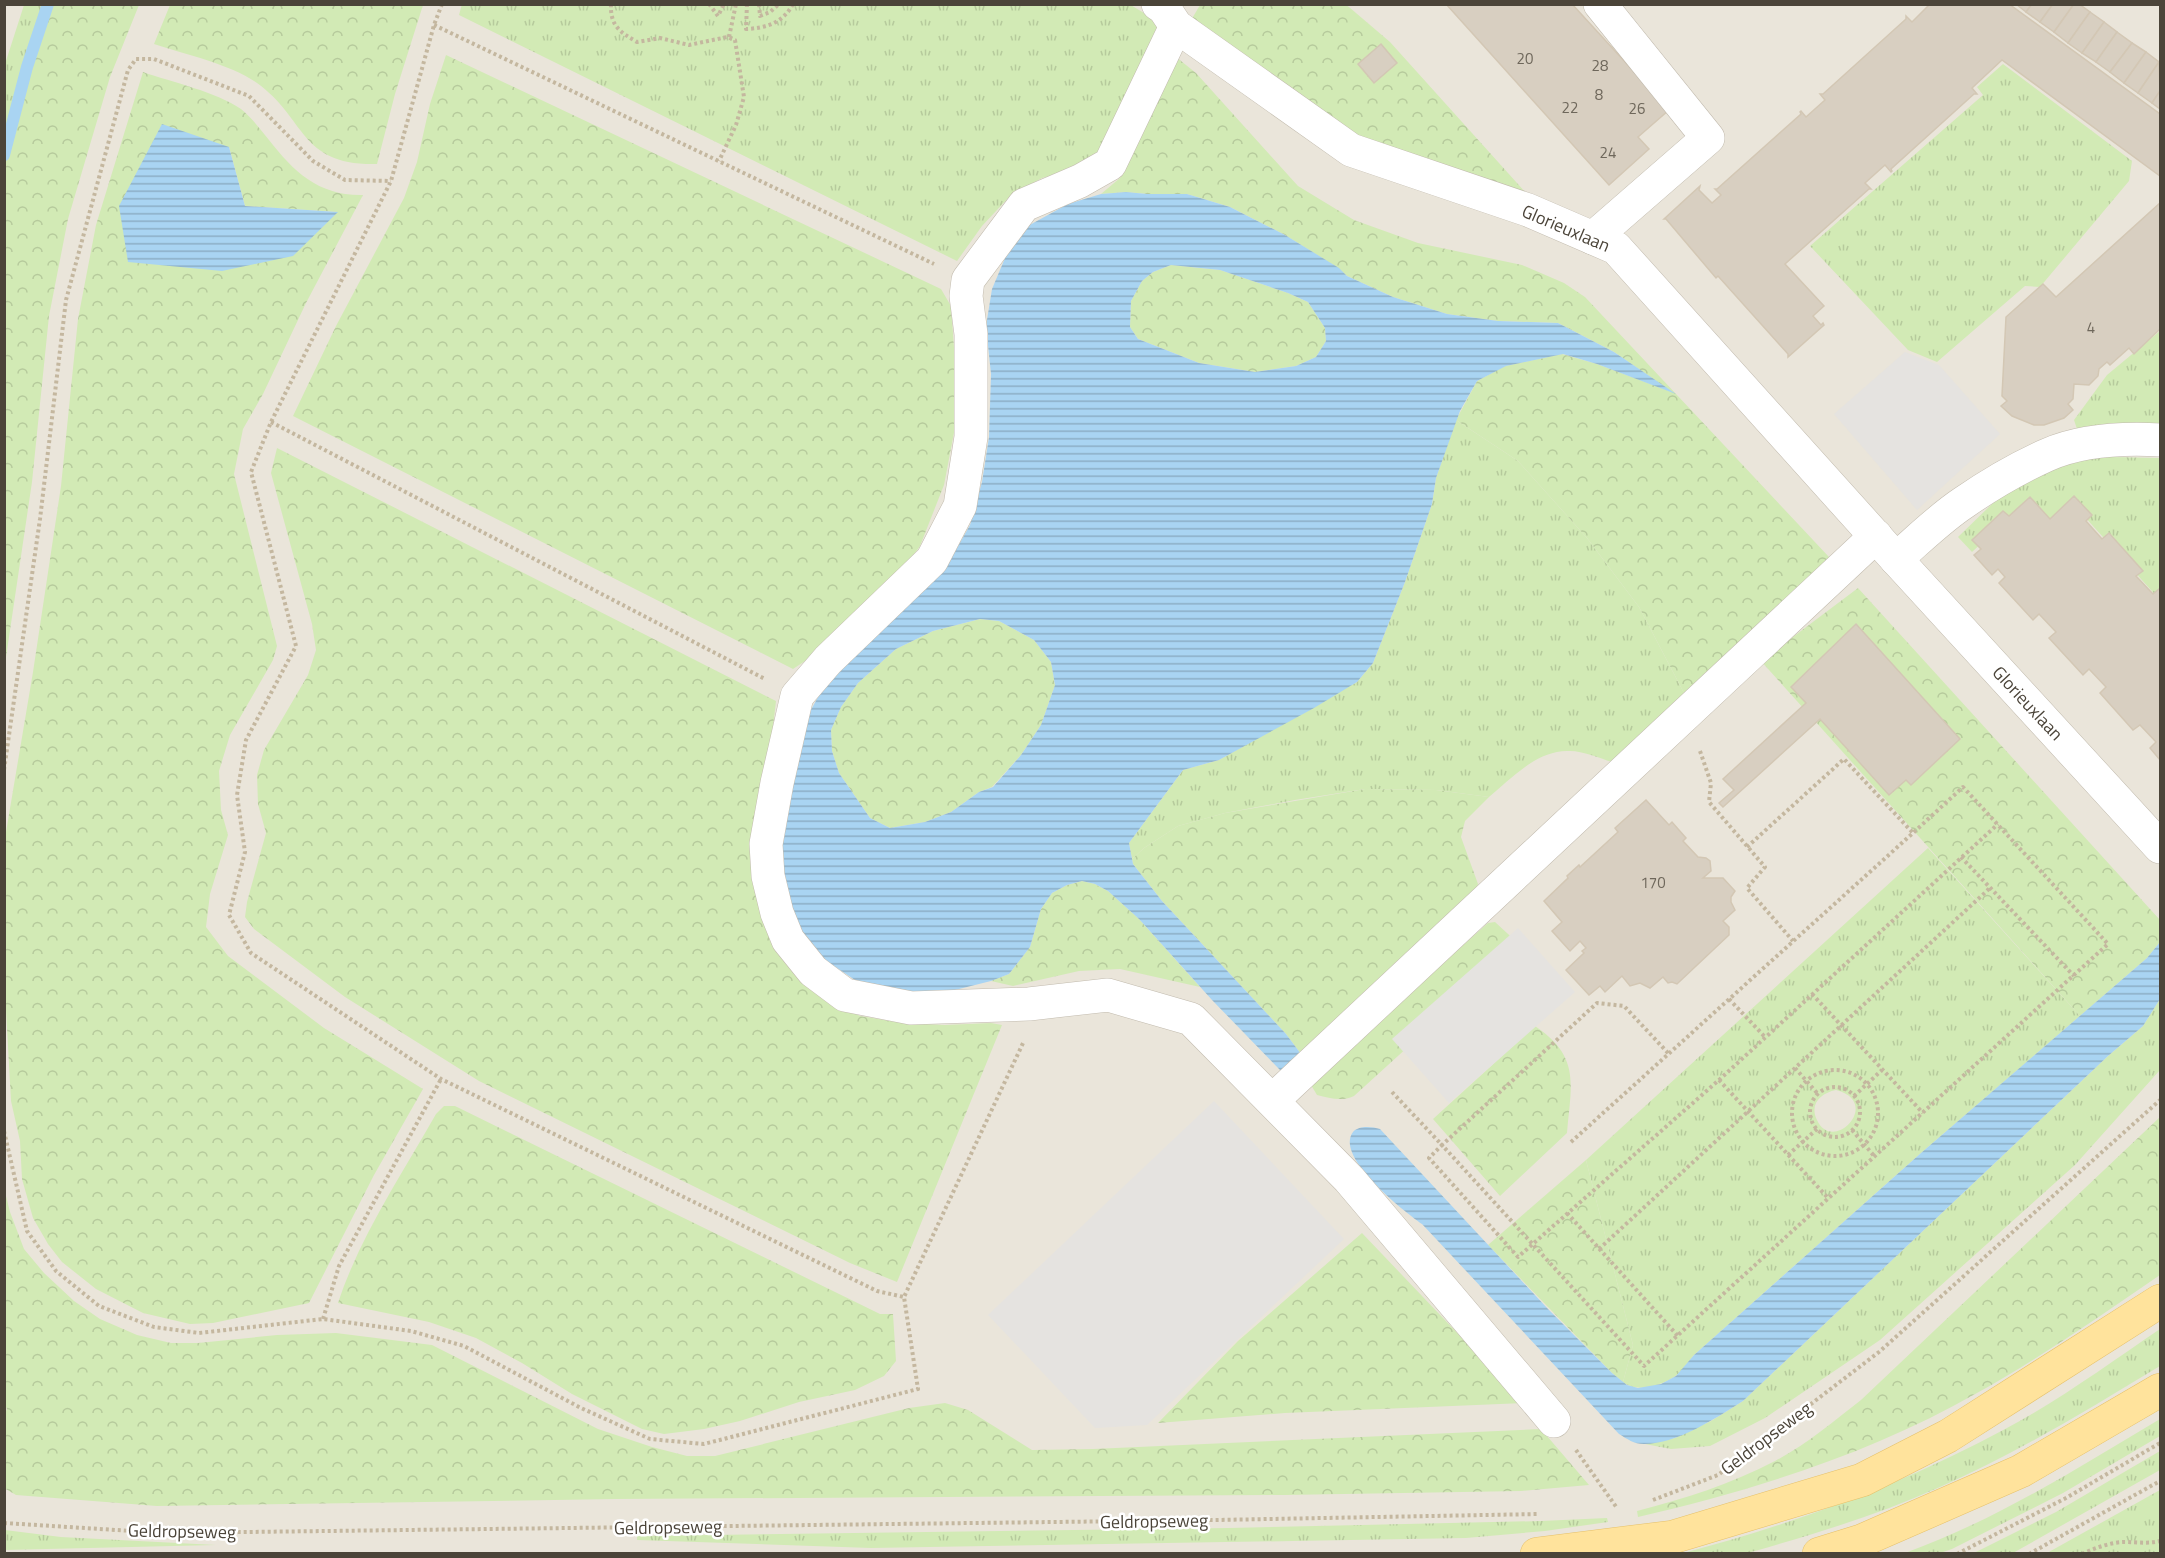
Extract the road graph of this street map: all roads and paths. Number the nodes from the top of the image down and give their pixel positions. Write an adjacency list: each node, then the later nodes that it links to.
1 (442, 4): 12 (path)
2 (611, 4): 13 (path)
3 (709, 4): 4 (path)
4 (724, 4)
5 (736, 4): 13 (path)
6 (747, 4): 9 (path)
7 (759, 4): 8 (path)
8 (779, 4)
9 (793, 4)
10 (1600, 4): 16 (street)
11 (1167, 15): 16 (street, Glorieuxlaan); 17 (street)
12 (434, 25): 14 (path); 15 (path)
13 (729, 37): 14 (path)
14 (719, 161): 17 (path)
15 (391, 181): 18 (path); 23 (path)
16 (1593, 238): 20 (street, Glorieuxlaan)
17 (968, 280): 21 (street)
18 (271, 422): 21 (path); 40 (path)
19 (2160, 440): 20 (street)
20 (1886, 548): 22 (street); 25 (street, Glorieuxlaan)
21 (797, 696): 34 (street)
22 (1687, 715): 27 (path); 48 (street)
23 (4, 770)
24 (1998, 824): 26 (path); 28 (path); 31 (path)
25 (2155, 829)
26 (1913, 833): 27 (path); 30 (path)
27 (1747, 847): 30 (path)
28 (1962, 857): 29 (path); 32 (path)
29 (1990, 888): 31 (path); 35 (path)
30 (1793, 941): 33 (path)
31 (2074, 976): 50 (path)
32 (1812, 994): 35 (path); 36 (path)
33 (1729, 999): 36 (path); 37 (path)
34 (1042, 1002): 48 (street); 64 (path)
35 (1841, 1025): 38 (path); 39 (path)
36 (1765, 1037): 41 (path)
37 (1669, 1054): 54 (path); 57 (path)
38 (1795, 1067): 42 (path); 49 (path)
39 (1882, 1070): 43 (path); 50 (path)
40 (441, 1079): 64 (path); 66 (path)
41 (1719, 1080): 49 (path); 61 (path)
42 (1806, 1081): 43 (path); 45 (path); 55 (path)
43 (1867, 1084): 46 (path); 56 (path)
44 (1392, 1092): 57 (path)
45 (1818, 1094): 46 (path); 51 (path)
46 (1854, 1096): 52 (path)
47 (2160, 1100): 72 (path, Geldropseweg)
48 (1273, 1101): 69 (street)
49 (1748, 1111): 58 (path); 63 (path)
50 (1923, 1113): 59 (path)
51 (1817, 1129): 52 (path); 55 (path)
52 (1852, 1130): 56 (path)
53 (4, 1131): 66 (path)
54 (1571, 1142)
55 (1803, 1142): 56 (path); 58 (path)
56 (1864, 1144): 59 (path)
57 (1442, 1145): 62 (path); 62 (path)
58 (1788, 1155): 60 (path)
59 (1875, 1157): 60 (path)
60 (1829, 1199): 67 (path)
61 (1567, 1213): 62 (path); 63 (path)
62 (1533, 1244): 67 (path)
63 (1599, 1249): 67 (path)
64 (904, 1296): 66 (path)
65 (2160, 1301): 79 (main road)
66 (323, 1319)
67 (1678, 1336)
68 (2160, 1390): 81 (main road)
69 (1554, 1420): 74 (path)
70 (2160, 1443): 82 (path)
71 (2160, 1481): 83 (path)
72 (1650, 1500)
73 (1628, 1506): 74 (path)
74 (1617, 1509): 75 (path); 79 (path)
75 (1608, 1510)
76 (1544, 1514): 77 (path, Geldropseweg)
77 (4, 1523)
78 (2160, 1540): 84 (path)
79 (1636, 1541): 80 (main road)
80 (1537, 1554)
81 (1819, 1554)
82 (1957, 1554)
83 (2029, 1554)
84 (2082, 1554)

